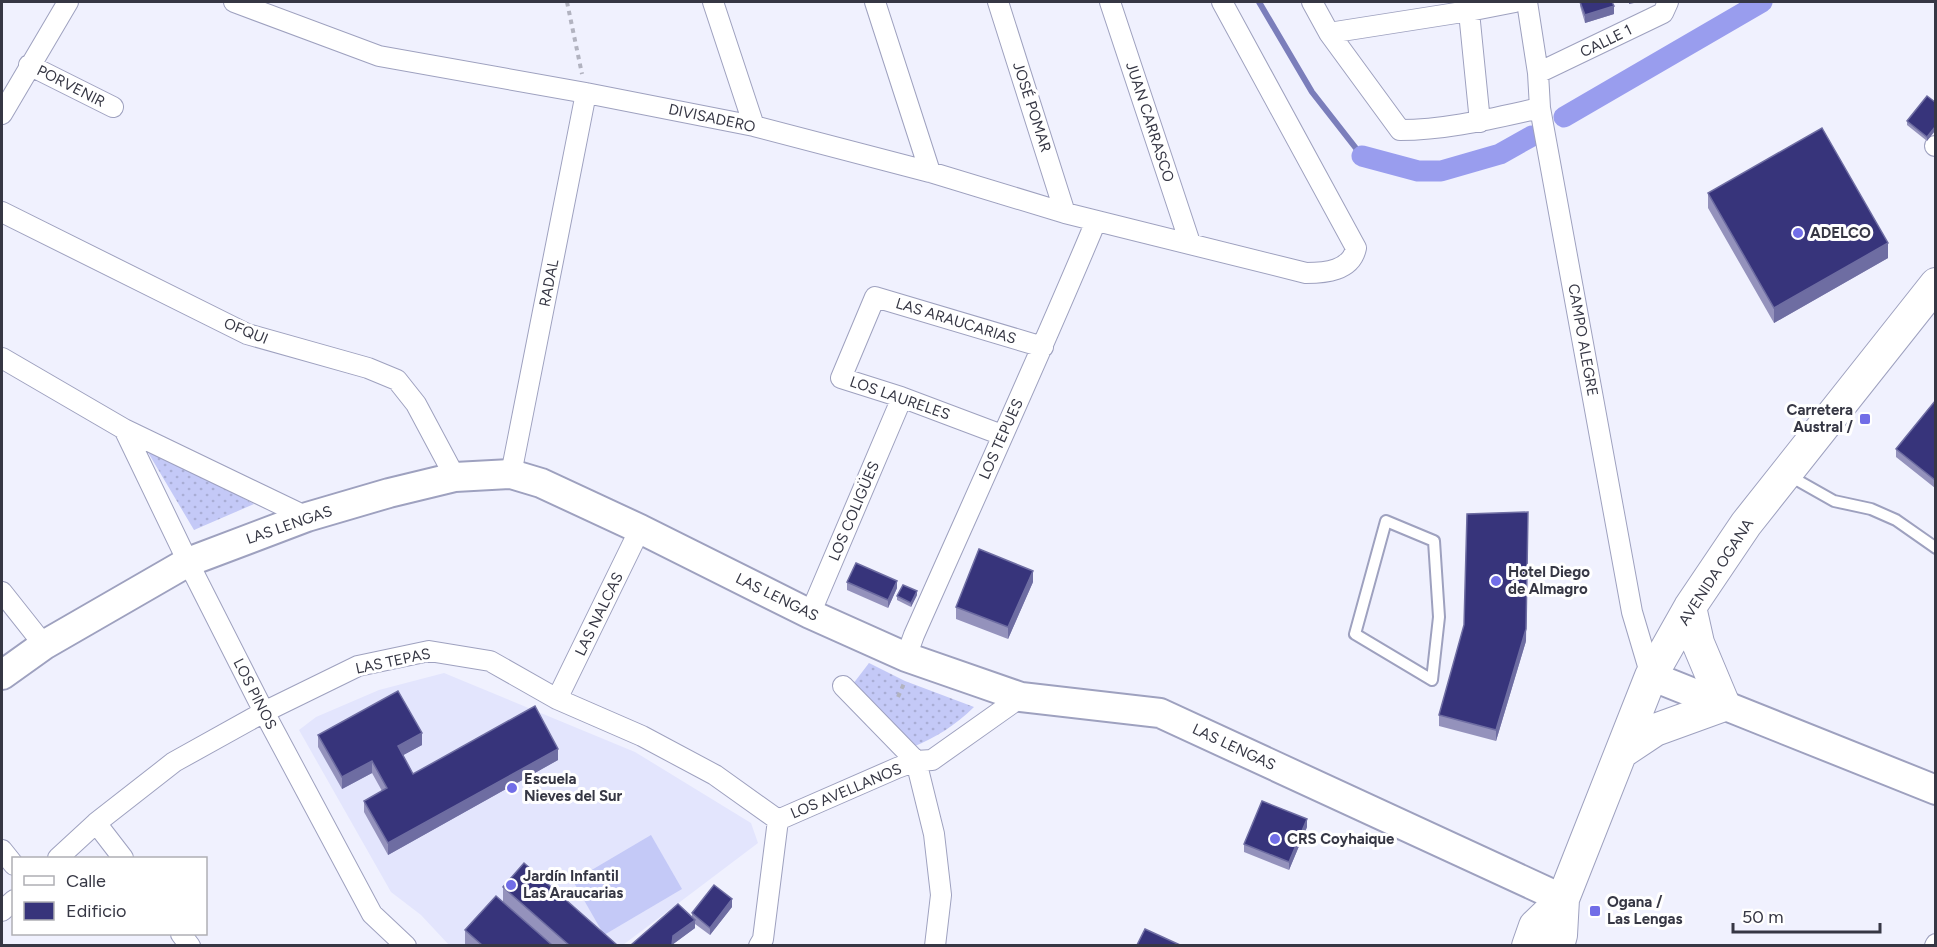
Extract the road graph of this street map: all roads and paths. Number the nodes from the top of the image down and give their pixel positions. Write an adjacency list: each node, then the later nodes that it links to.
1 (68, 2): 15 (street)
2 (234, 2): 17 (street, DIVISADERO)
3 (567, 2): 17 (path)
4 (713, 2): 22 (street)
5 (875, 2): 23 (street)
6 (998, 2): 25 (street, JOSÉ POMAR)
7 (1110, 2): 27 (street, JUAN CARRASCO)
8 (1222, 2): 27 (street, DIVISADERO)
9 (1312, 2): 14 (street)
10 (1515, 2): 13 (street)
11 (1527, 2): 16 (street, CAMPO ALEGRE)
12 (1668, 2): 16 (street, CALLE 1)
13 (1469, 6): 14 (street); 21 (street)
14 (1329, 33): 21 (street)
15 (29, 65): 18 (street, PORVENIR); 20 (street)
16 (1538, 74): 19 (street, CAMPO ALEGRE)
17 (586, 93): 22 (street, DIVISADERO); 35 (street, RADAL)
18 (113, 107)
19 (1540, 108): 21 (street); 48 (street, CAMPO ALEGRE)
20 (2, 114)
21 (1480, 122)
22 (754, 126): 23 (street, DIVISADERO)
23 (930, 172): 25 (street, DIVISADERO)
24 (2, 212): 37 (street, OFQUI)
25 (1065, 213): 26 (street, DIVISADERO)
26 (1096, 221): 27 (street, DIVISADERO); 30 (street, LOS TEPUES)
27 (1190, 243)
28 (1935, 284): 36 (main road, AVENIDA OGANA)
29 (859, 336): 30 (street, LAS ARAUCARIAS); 34 (street, LOS LAURELES)
30 (1043, 347): 34 (street, LOS TEPUES)
31 (2, 358): 33 (street)
32 (898, 407): 44 (street, LOS COLIGÜES)
33 (124, 429): 38 (street); 41 (street, LOS PINOS)
34 (1002, 435): 46 (street, LOS TEPUES)
35 (511, 474): 37 (street, LAS LENGAS); 39 (street, LAS LENGAS)
36 (1785, 474): 40 (lane); 43 (main road, AVENIDA OGANA)
37 (456, 477): 38 (street, LAS LENGAS)
38 (307, 517): 41 (street, LAS LENGAS)
39 (640, 529): 44 (street, LAS LENGAS); 53 (street, LAS NALCAS)
40 (1935, 548)
41 (188, 562): 45 (street, LAS LENGAS); 55 (street, LOS PINOS)
42 (2, 592): 45 (street)
43 (1690, 608): 48 (main road, AVENIDA OGANA); 54 (main road)
44 (810, 614): 46 (street, LAS LENGAS)
45 (44, 645): 47 (street, LAS LENGAS)
46 (907, 668): 51 (path); 52 (street, LAS LENGAS)
47 (2, 675)
48 (1651, 676): 54 (street); 56 (main road, AVENIDA OGANA)
49 (1432, 680): 49 (lane)
50 (843, 686): 57 (street)
51 (898, 697)
52 (1021, 697): 57 (street, LOS AVELLANOS); 65 (street, LAS LENGAS)
53 (557, 699): 55 (street, LAS TEPAS); 59 (street, LAS TEPAS)
54 (1724, 705): 56 (main road); 58 (street)
55 (264, 712): 60 (street, LAS TEPAS); 66 (street, LOS PINOS)
56 (1622, 752): 65 (main road, AVENIDA OGANA)
57 (916, 761): 59 (street, LOS AVELLANOS); 68 (street)
58 (1935, 790)
59 (778, 820): 67 (street, LOS AVELLANOS)
60 (96, 823): 62 (street, LAS TEPAS); 63 (street)
61 (2, 850): 64 (street)
62 (59, 857)
63 (122, 857)
64 (12, 862)
65 (1563, 899): 69 (main road, AVENIDA OGANA); 70 (main road, AVENIDA OGANA)
66 (406, 945)
67 (759, 945)
68 (934, 945)
69 (1528, 945)
70 (1558, 945)

